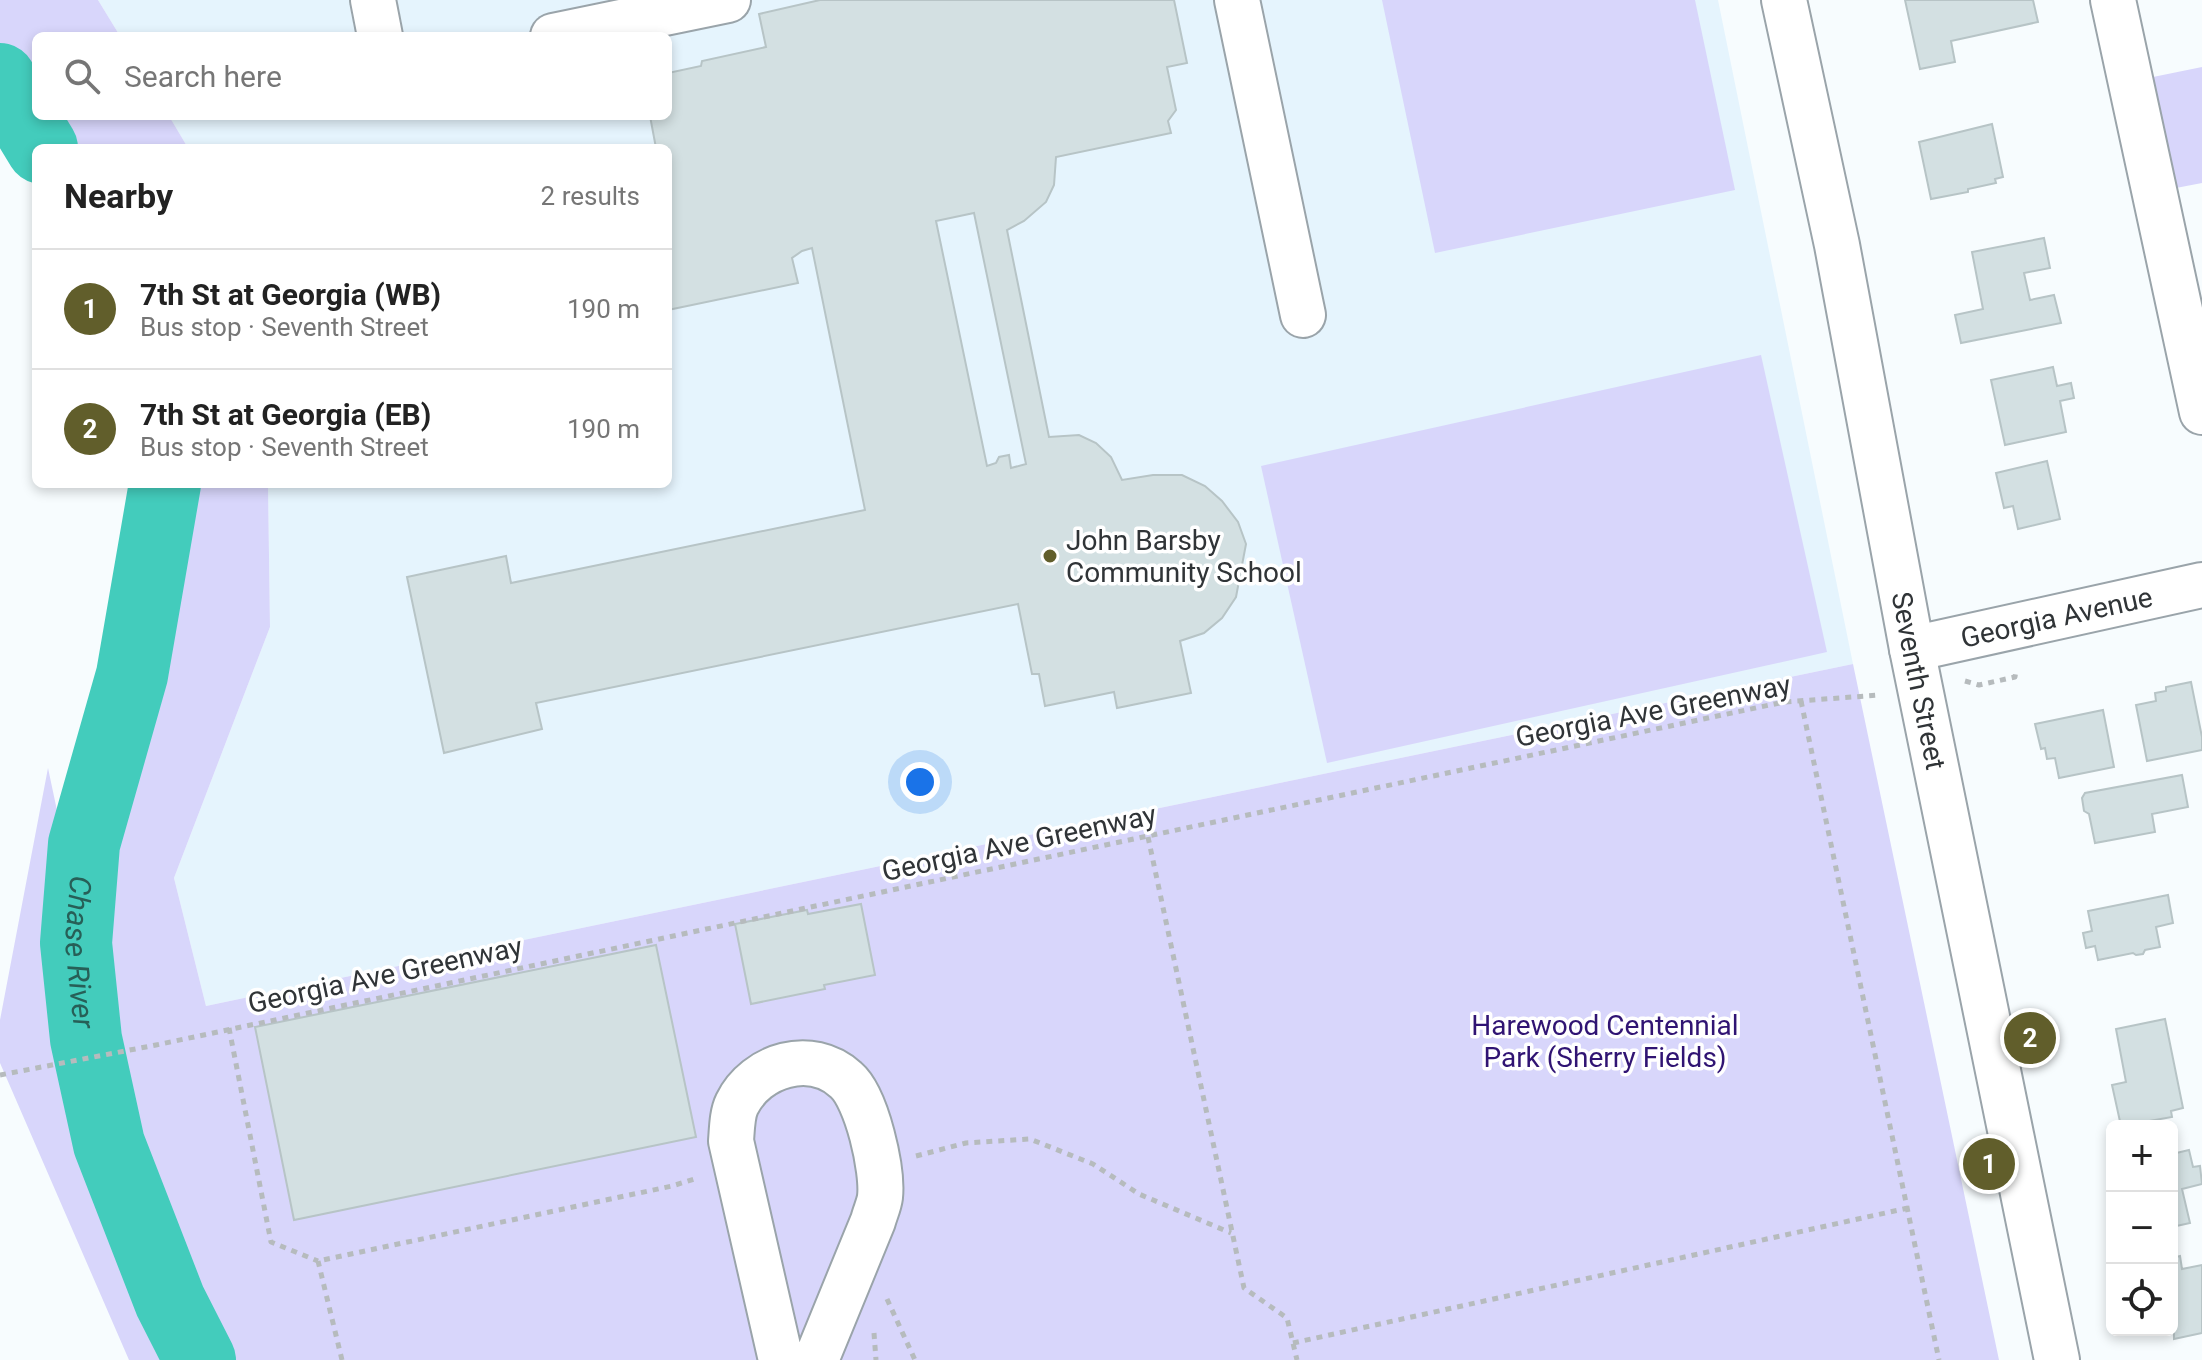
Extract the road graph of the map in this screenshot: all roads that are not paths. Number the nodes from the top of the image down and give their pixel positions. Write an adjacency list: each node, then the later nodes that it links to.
1 (373, 0): 6 (street)
2 (728, 0): 7 (street)
3 (1237, 0): 8 (street)
4 (1784, 0): 11 (street, Seventh Street)
5 (2113, 0): 9 (street)
6 (379, 32)
7 (572, 32)
8 (1303, 315)
9 (2202, 412)
10 (2202, 585): 11 (street, Georgia Avenue)
11 (1912, 649): 14 (street, Seventh Street)
12 (781, 1360): 13 (street)
13 (816, 1360)
14 (2057, 1360)

